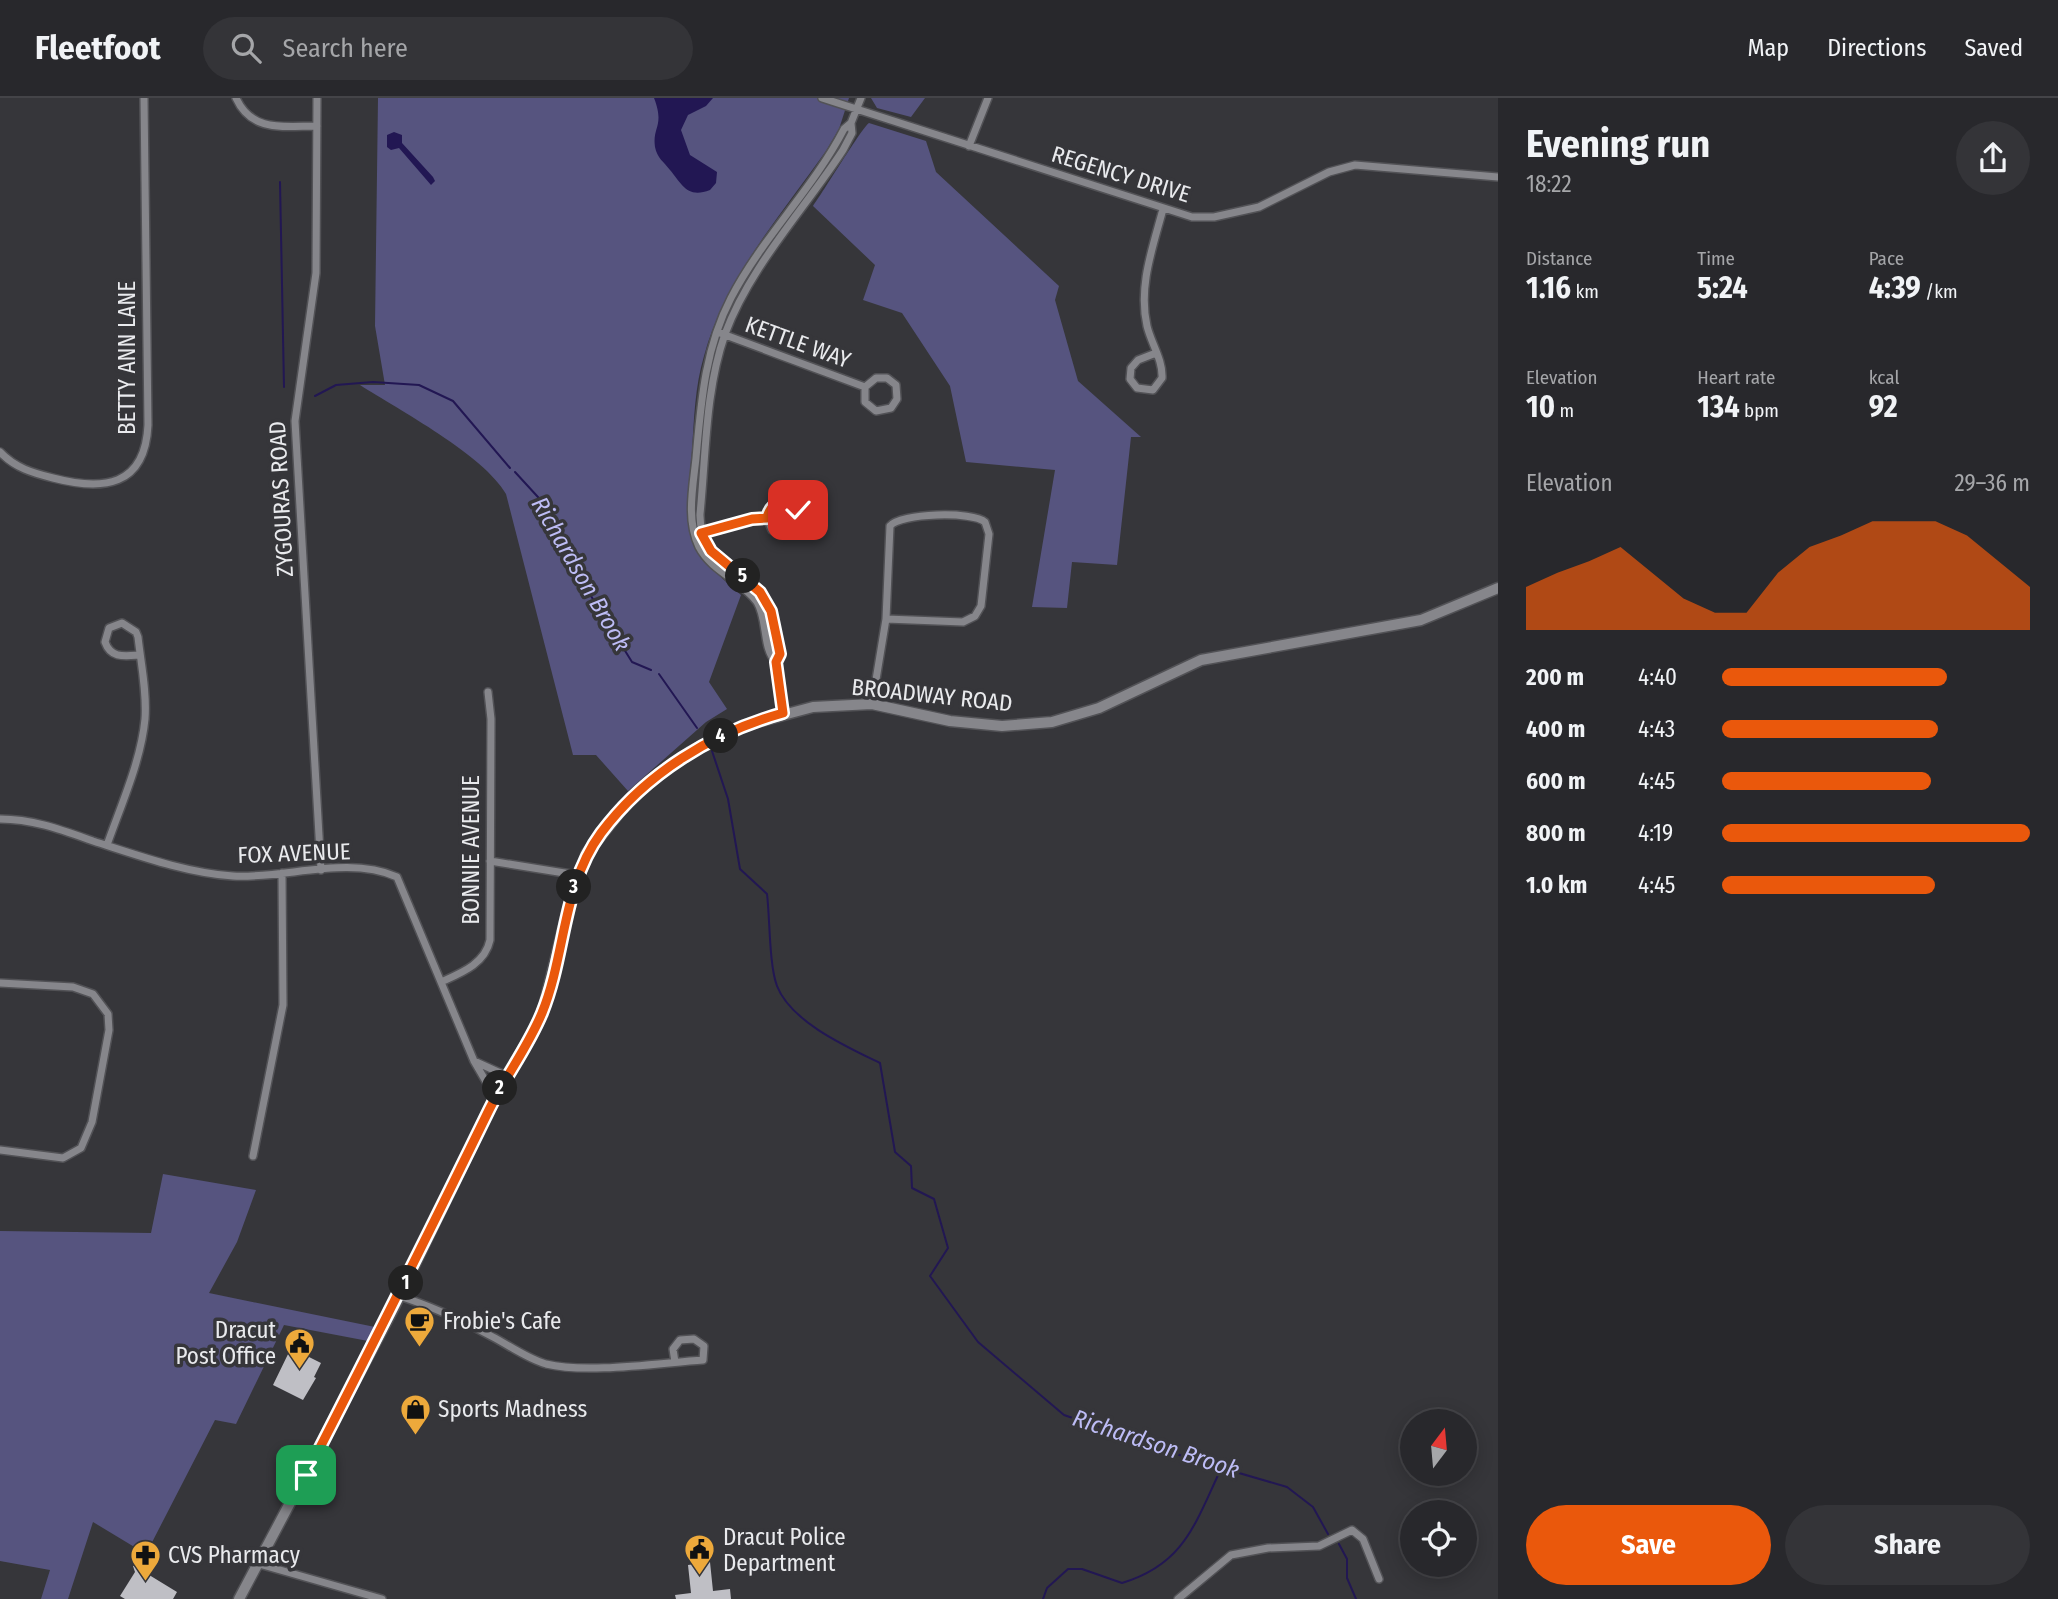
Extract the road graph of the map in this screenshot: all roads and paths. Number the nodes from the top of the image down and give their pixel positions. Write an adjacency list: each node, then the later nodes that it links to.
1 (144, 98): 17 (street, BETTY ANN LANE)
2 (236, 98): 8 (street)
3 (317, 98): 8 (street, ZYGOURAS ROAD)
4 (822, 98): 7 (street, REGENCY DRIVE)
5 (861, 98): 7 (street)
6 (988, 98): 9 (street)
7 (856, 110): 9 (street, REGENCY DRIVE); 12 (street)
8 (317, 126): 29 (street, ZYGOURAS ROAD)
9 (969, 146): 11 (street, REGENCY DRIVE)
10 (1498, 177): 11 (street, REGENCY DRIVE)
11 (1163, 209): 13 (street)
12 (721, 333): 14 (street, KETTLE WAY); 15 (street); 16 (street)
13 (1156, 353): 13 (street)
14 (865, 387): 14 (street, KETTLE WAY)
15 (698, 428): 16 (street); 19 (street)
16 (708, 429): 19 (street)
17 (0, 452)
18 (767, 518): 18 (street); 19 (street)
19 (698, 534): 25 (street)
20 (1498, 588): 24 (main road, BROADWAY ROAD)
21 (886, 619): 21 (street); 24 (street)
22 (140, 655): 22 (street); 27 (street)
23 (488, 692): 28 (street, BONNIE AVENUE)
24 (872, 704): 25 (main road, BROADWAY ROAD)
25 (783, 713): 31 (main road, BROADWAY ROAD)
26 (0, 819): 27 (street, FOX AVENUE)
27 (107, 845): 30 (street, FOX AVENUE)
28 (490, 861): 31 (street); 32 (street, BONNIE AVENUE)
29 (321, 870): 30 (street, FOX AVENUE); 32 (street, FOX AVENUE)
30 (282, 873): 38 (street)
31 (577, 875): 35 (main road, BROADWAY ROAD)
32 (441, 982): 34 (street, FOX AVENUE)
33 (0, 983): 37 (street)
34 (474, 1061): 35 (street); 36 (street, FOX AVENUE)
35 (507, 1076): 36 (main road, BROADWAY ROAD)
36 (495, 1097): 39 (main road, BROADWAY ROAD)
37 (0, 1150)
38 (253, 1156)
39 (399, 1296): 40 (street); 41 (main road, BROADWAY ROAD)
40 (675, 1362): 40 (street)
41 (259, 1564): 43 (main road, BROADWAY ROAD); 44 (street)
42 (1379, 1579): 45 (street)
43 (239, 1599)
44 (382, 1599)
45 (1178, 1599)

